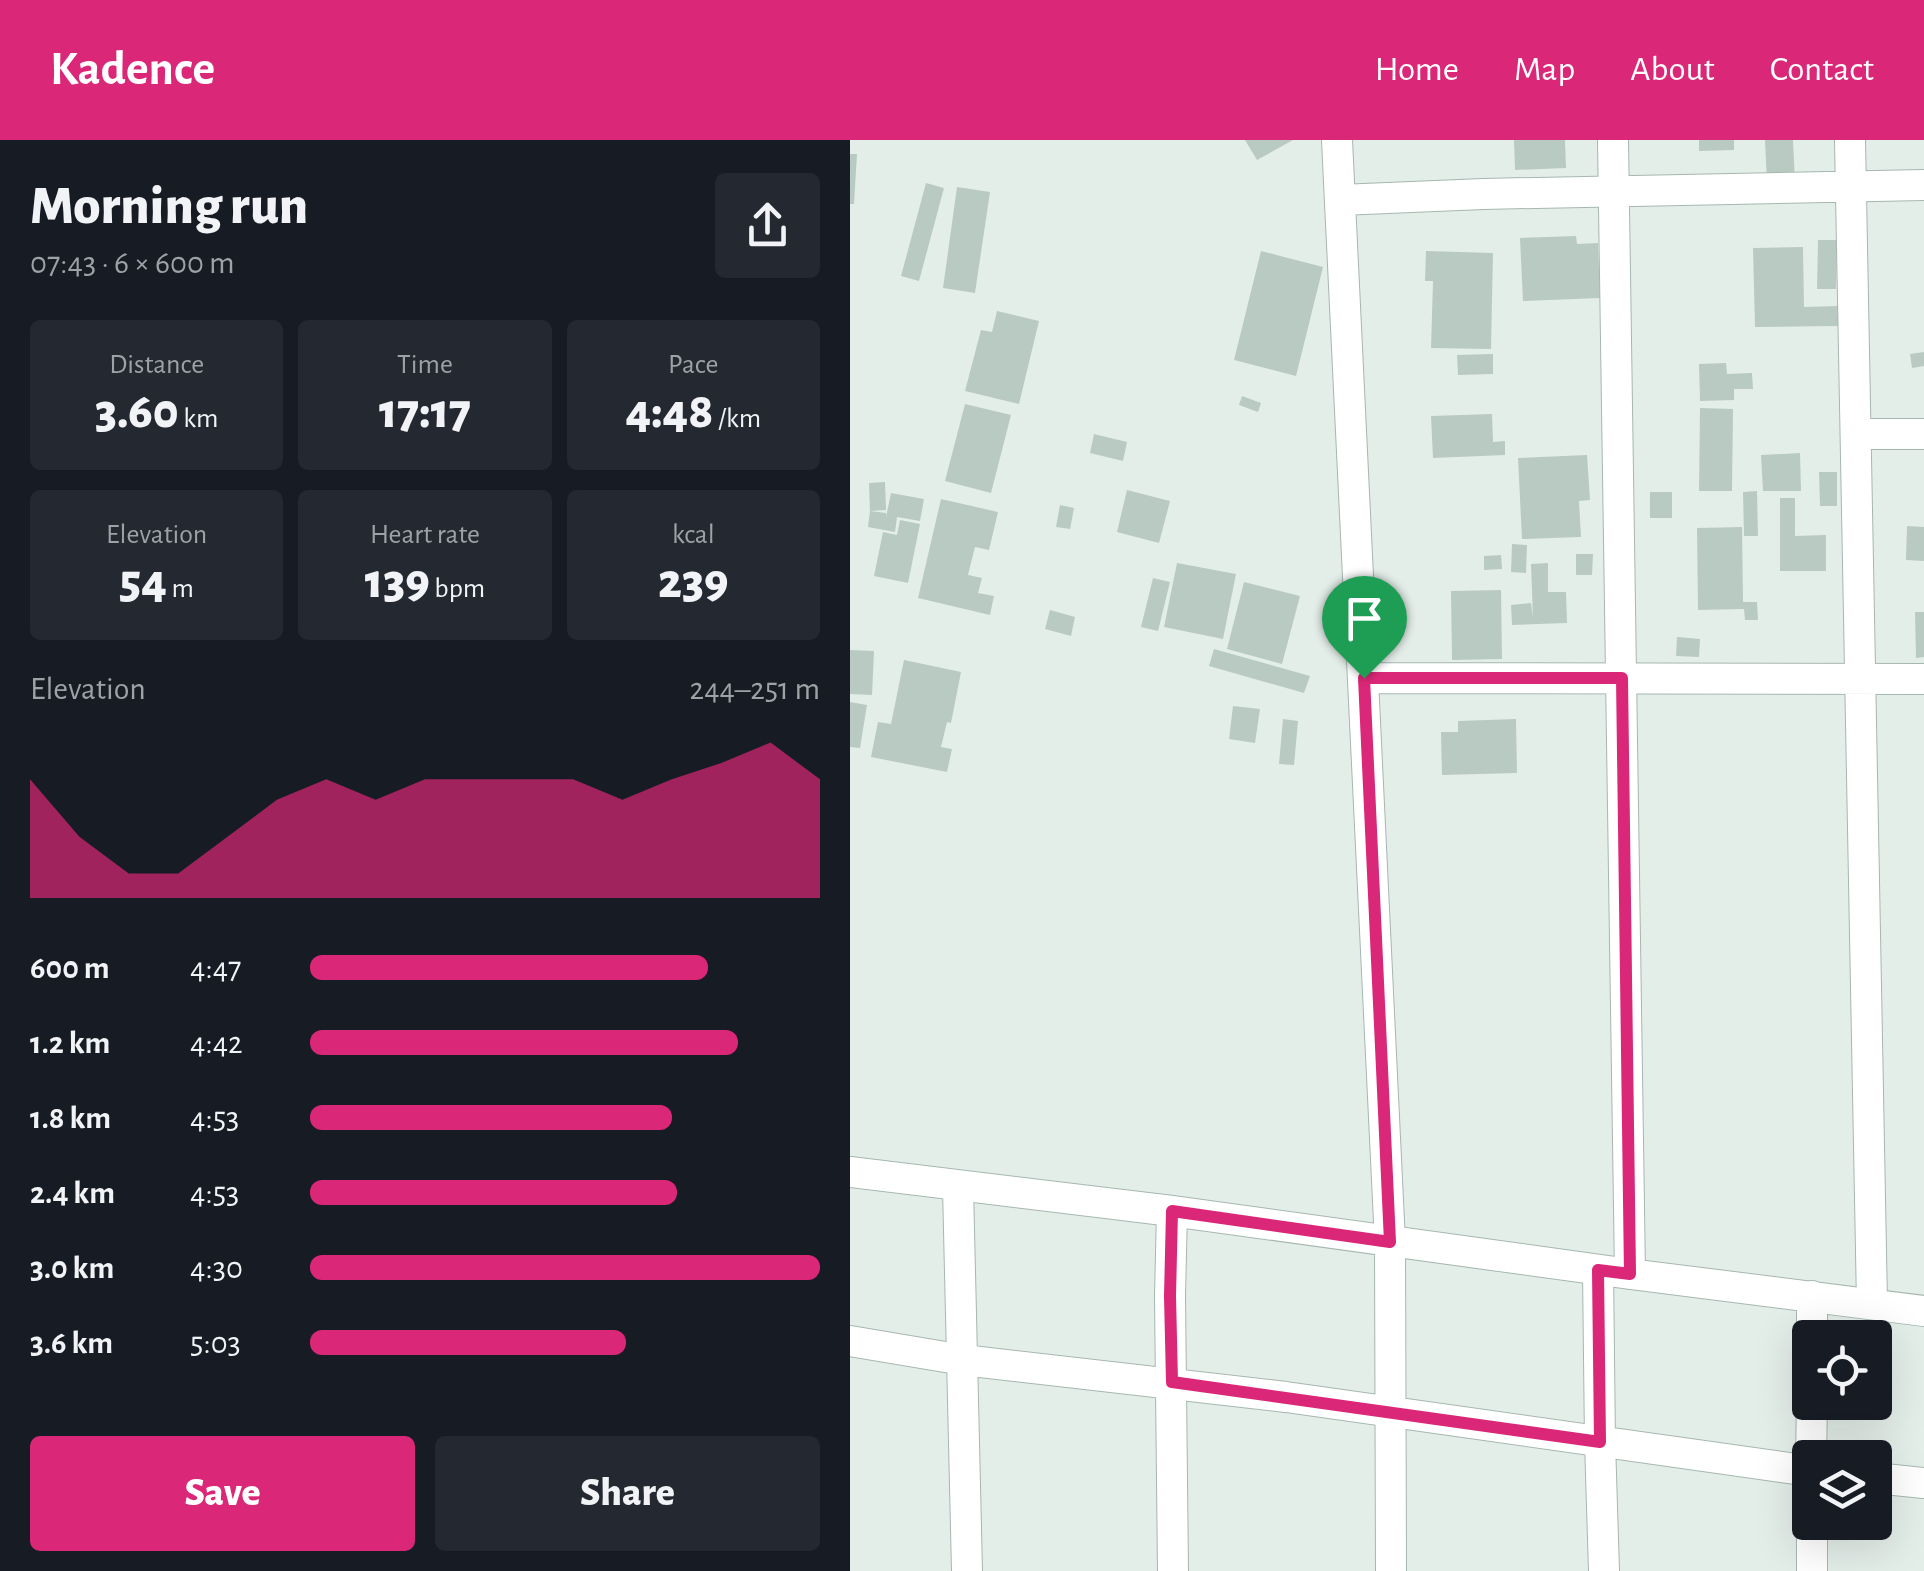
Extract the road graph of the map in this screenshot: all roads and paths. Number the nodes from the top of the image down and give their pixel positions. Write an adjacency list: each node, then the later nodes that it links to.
1 (1336, 140): 7 (street)
2 (1613, 140): 6 (street)
3 (1850, 140): 4 (street)
4 (1850, 186): 5 (street); 6 (street); 8 (street)
5 (1924, 186)
6 (1613, 191): 7 (street); 11 (street)
7 (1340, 200): 10 (street)
8 (1856, 434): 9 (street); 12 (street)
9 (1924, 434)
10 (1364, 678): 11 (street); 17 (street)
11 (1622, 678): 12 (street); 19 (street)
12 (1860, 678): 13 (street); 21 (street)
13 (1924, 679)
14 (850, 1172): 15 (street)
15 (958, 1186): 16 (street); 25 (street)
16 (1172, 1211): 17 (street); 26 (street)
17 (1390, 1242): 18 (street); 27 (street)
18 (1598, 1270): 19 (street); 28 (street)
19 (1630, 1274): 20 (street)
20 (1812, 1296): 21 (street); 23 (street)
21 (1872, 1304): 22 (street)
22 (1924, 1311)
23 (1812, 1320)
24 (850, 1342): 25 (street)
25 (964, 1360): 26 (street); 33 (street)
26 (1172, 1382): 27 (street); 34 (street)
27 (1390, 1412): 28 (street); 35 (street)
28 (1600, 1442): 29 (street); 36 (street)
29 (1792, 1469)
30 (1892, 1480): 31 (street)
31 (1924, 1483)
32 (1812, 1540): 37 (street)
33 (967, 1571)
34 (1174, 1571)
35 (1391, 1571)
36 (1604, 1571)
37 (1812, 1571)

